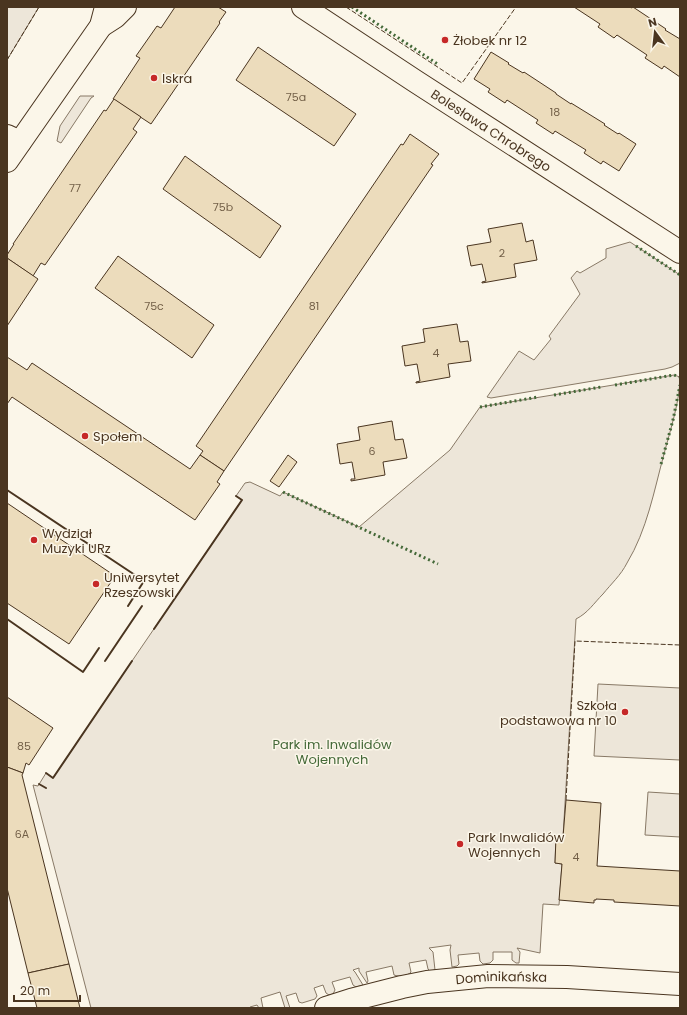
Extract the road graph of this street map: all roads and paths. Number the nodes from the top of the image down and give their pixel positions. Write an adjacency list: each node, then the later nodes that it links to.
1 (125, 7): 3 (street)
2 (303, 7): 6 (street, Bolesława Chrobrego)
3 (103, 16): 4 (street)
4 (14, 139): 5 (street)
5 (7, 161)
6 (680, 252)
7 (680, 984): 8 (street, Dominikańska)
8 (326, 1008)

